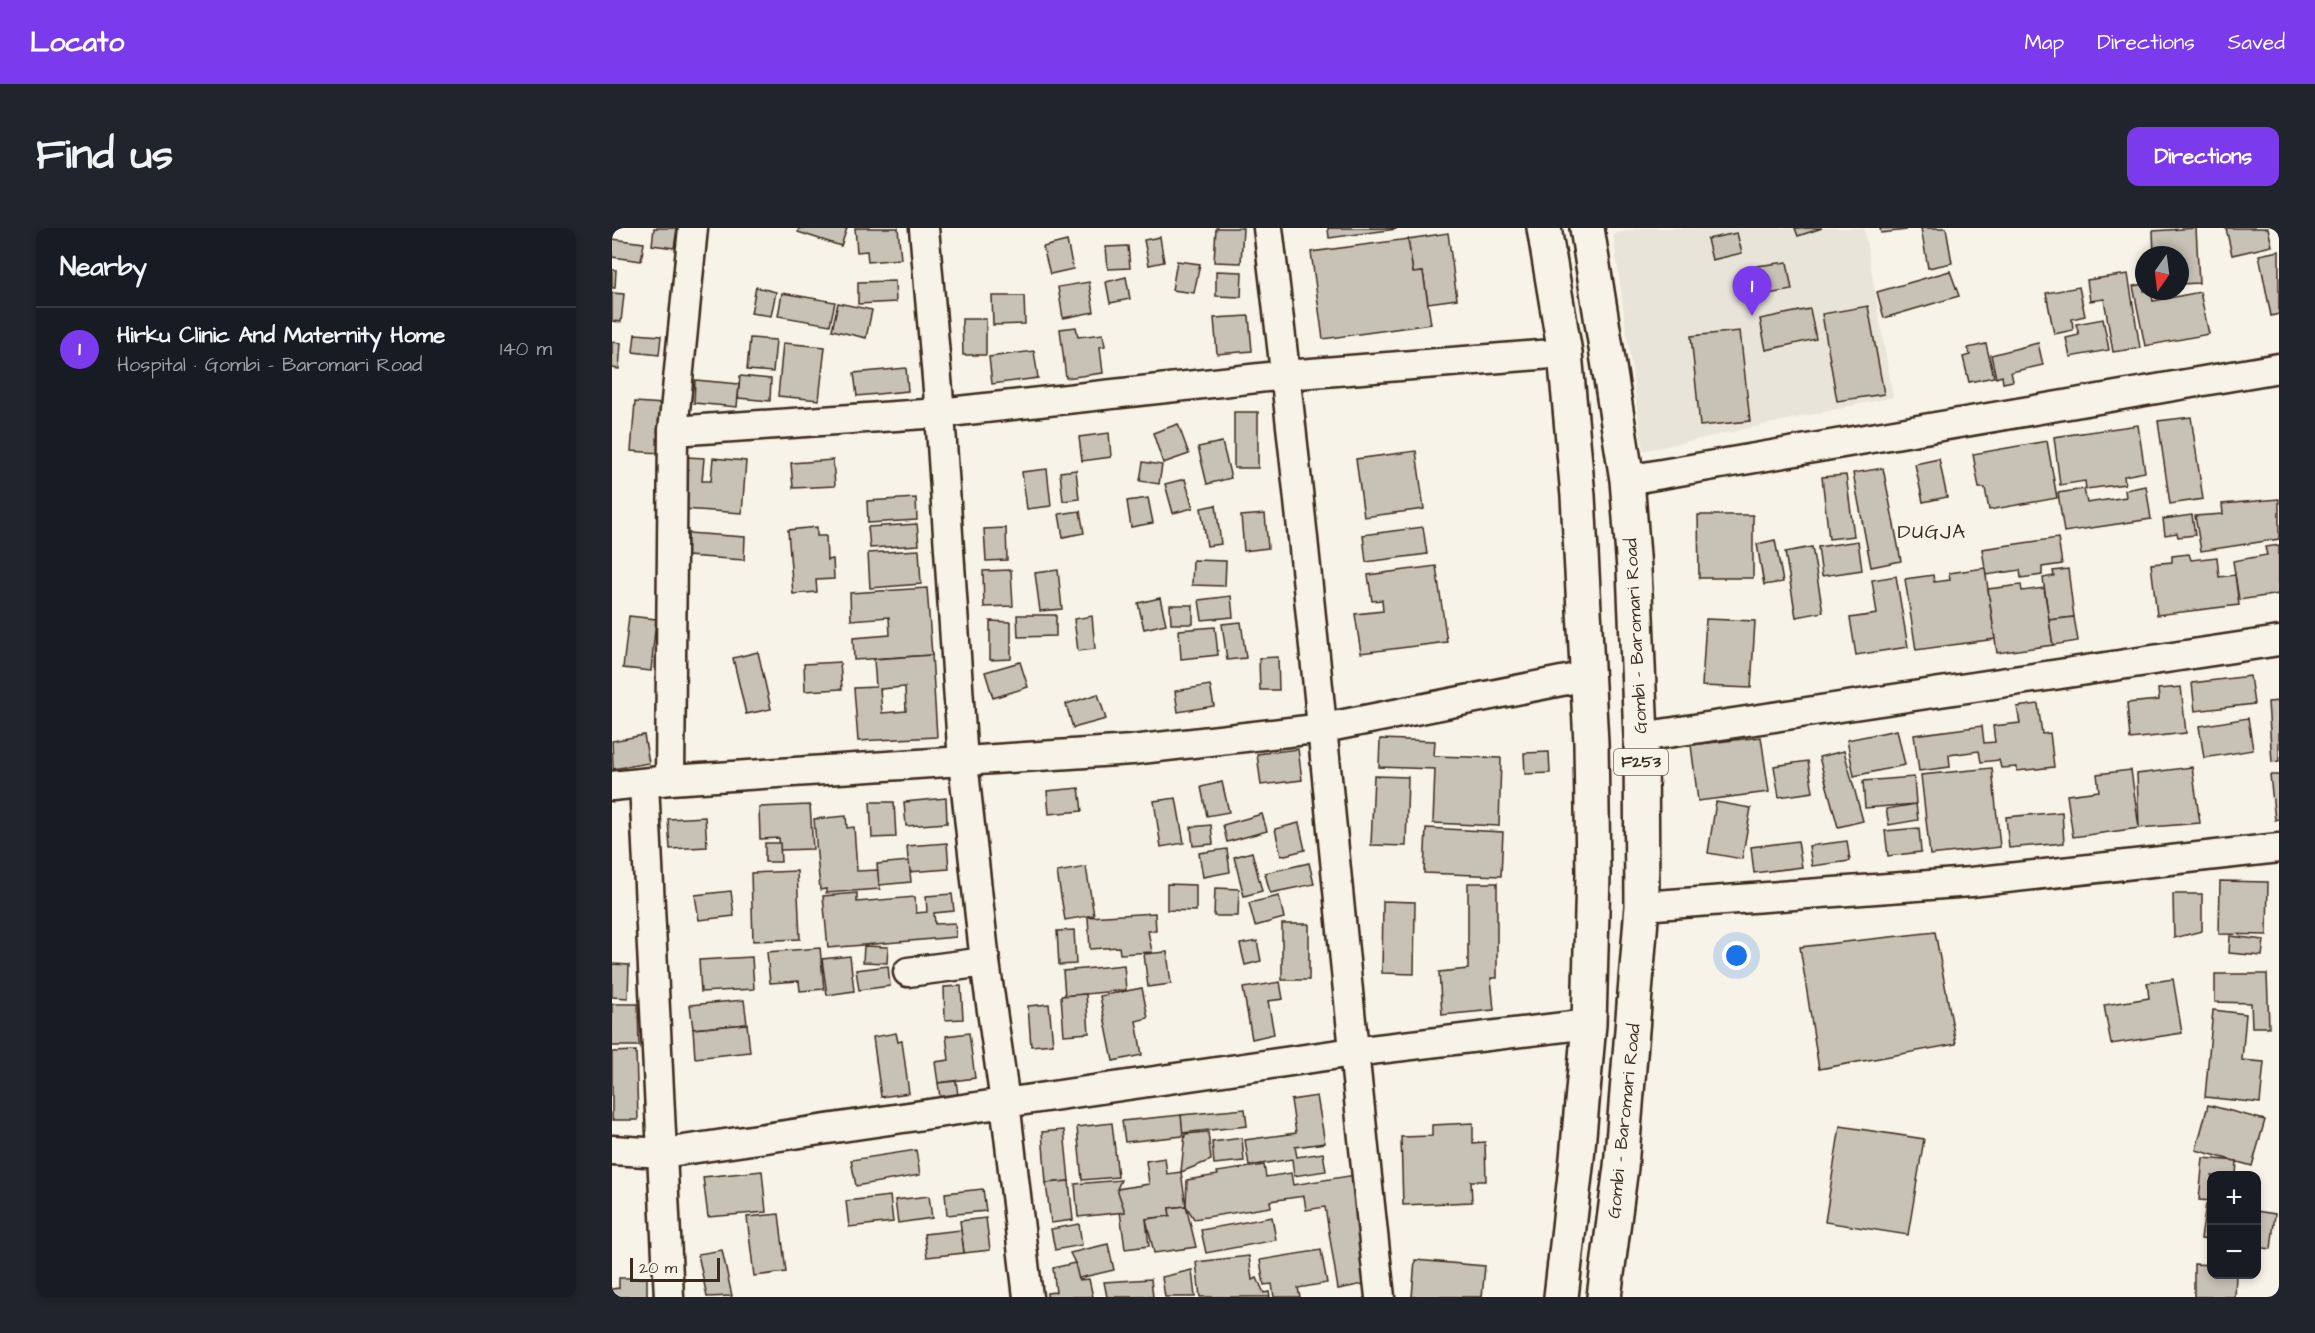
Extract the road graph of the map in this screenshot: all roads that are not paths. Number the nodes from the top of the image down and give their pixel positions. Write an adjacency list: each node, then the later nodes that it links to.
1 (693, 228): 10 (street)
2 (924, 228): 9 (street)
3 (1268, 228): 8 (street)
4 (1544, 228): 6 (main road, F253)
5 (1589, 229): 11 (main road, Gombi - Baromari Road / F253)
6 (1564, 353): 8 (street); 13 (main road, F253)
7 (2279, 368): 11 (street)
8 (1286, 375): 9 (street); 14 (street)
9 (940, 413): 10 (street); 16 (street)
10 (673, 431): 17 (street)
11 (1627, 480): 15 (main road, Gombi - Baromari Road / F253)
12 (2279, 641): 15 (street)
13 (1587, 676): 14 (street); 23 (main road, F253)
14 (1323, 728): 16 (street); 24 (street)
15 (1641, 737): 20 (main road, Gombi - Baromari Road / F253)
16 (963, 762): 17 (street); 21 (street)
17 (657, 781): 18 (street); 27 (street)
18 (612, 786)
19 (2279, 848): 20 (street)
20 (1642, 906): 32 (main road, Gombi - Baromari Road / F253)
21 (985, 962): 22 (street); 25 (street)
22 (908, 972)
23 (1589, 1024): 24 (street); 31 (main road, F253)
24 (1353, 1052): 25 (street); 30 (street)
25 (1005, 1102): 27 (street); 29 (street)
26 (612, 1150): 27 (street)
27 (663, 1153): 28 (street)
28 (669, 1297)
29 (1028, 1297)
30 (1380, 1297)
31 (1561, 1297)
32 (1604, 1297)

